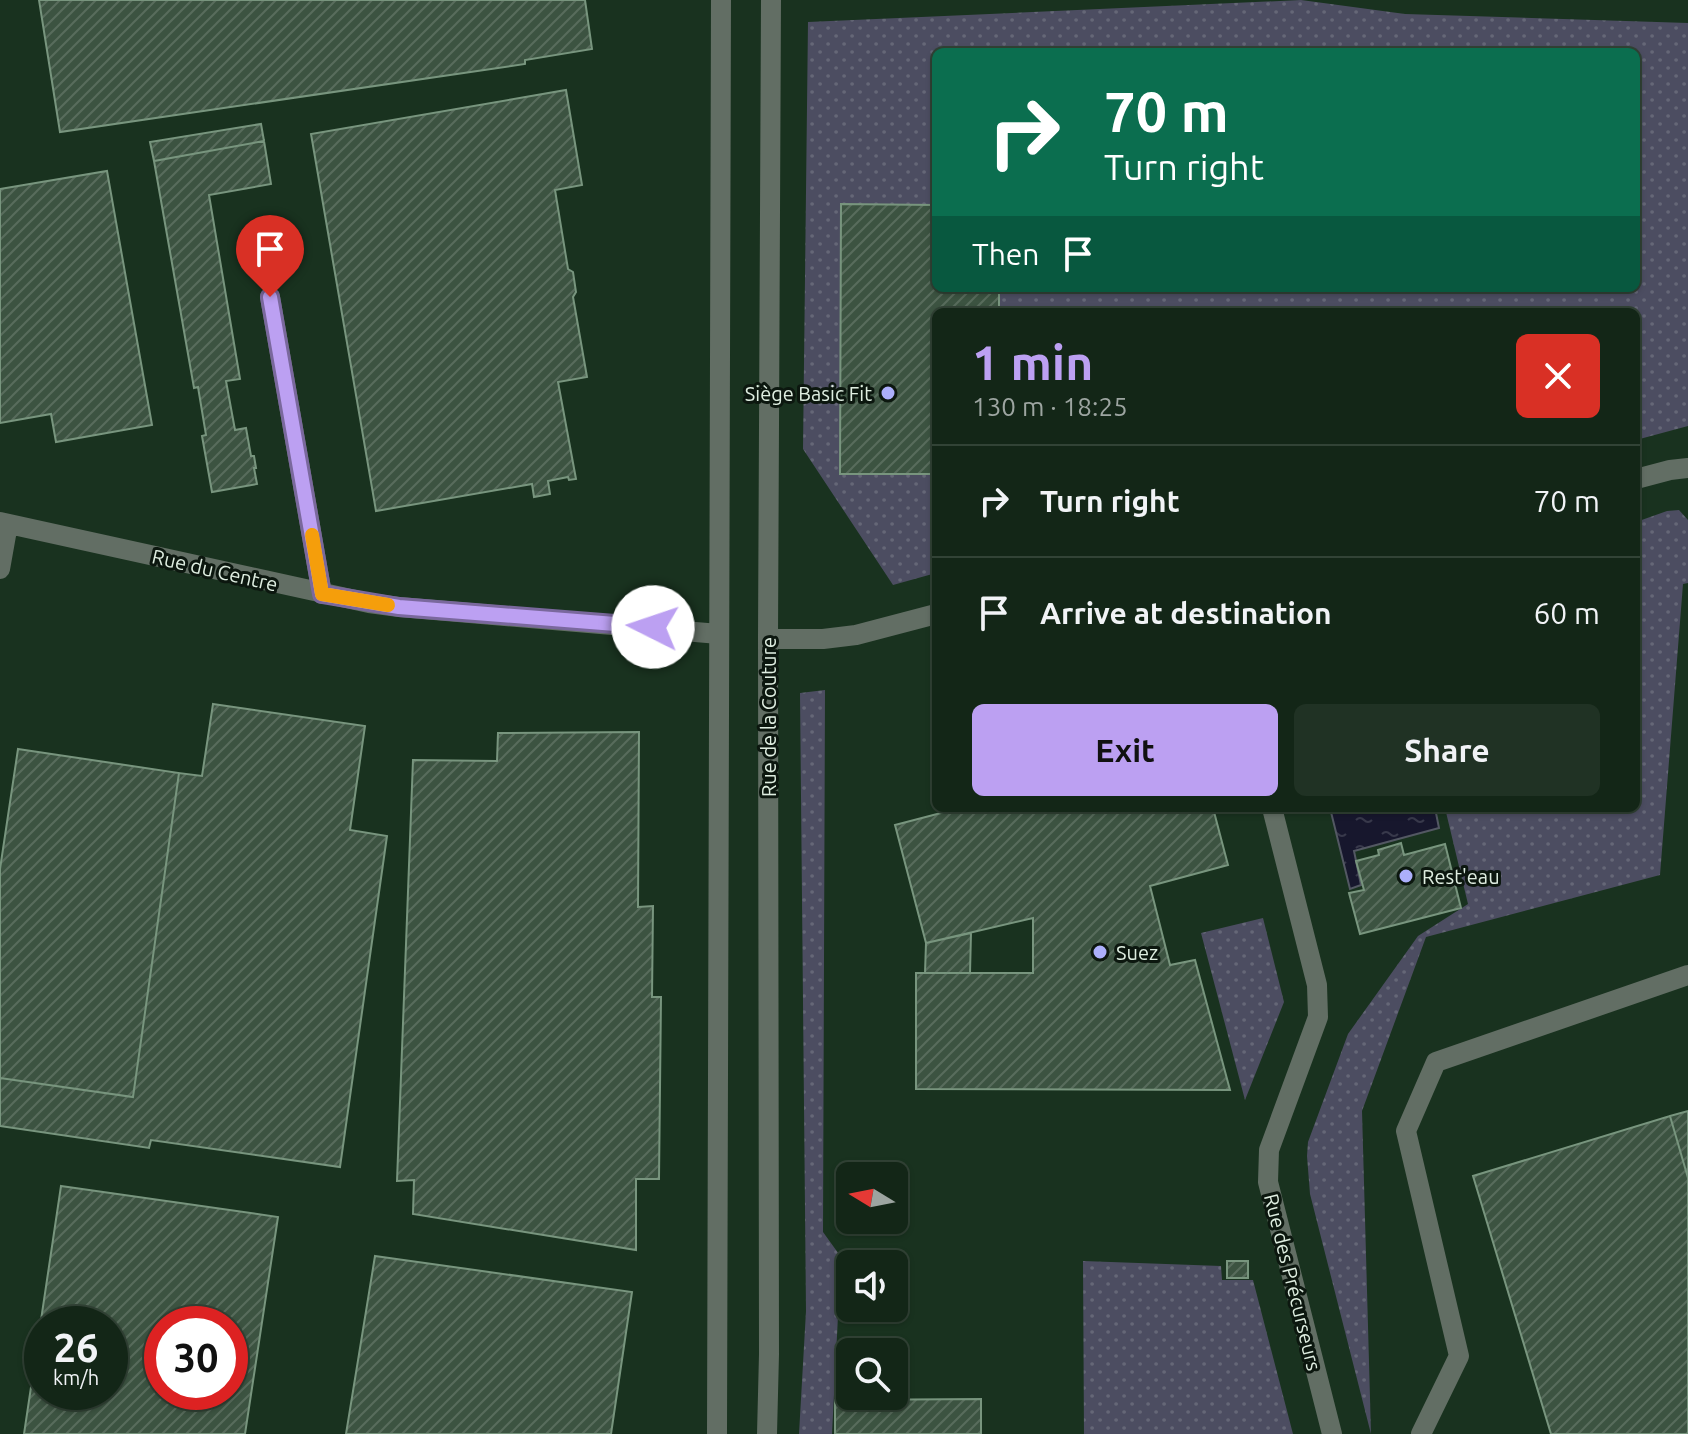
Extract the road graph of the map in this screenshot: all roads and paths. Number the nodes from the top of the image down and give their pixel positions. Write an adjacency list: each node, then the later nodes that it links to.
1 (721, 0): 10 (street)
2 (771, 0): 11 (street, Rue de la Couture)
3 (270, 297): 8 (street)
4 (1688, 468): 5 (street)
5 (1640, 478)
6 (4, 523): 7 (street); 8 (street, Rue du Centre)
7 (0, 569)
8 (322, 594): 10 (street, Rue du Centre)
9 (932, 615): 11 (street)
10 (719, 634): 14 (street)
11 (768, 639): 15 (street, Rue de la Couture)
12 (1273, 812): 16 (street, Rue des Précurseurs)
13 (1688, 975): 17 (street)
14 (717, 1434)
15 (767, 1434)
16 (1332, 1434)
17 (1421, 1434)

